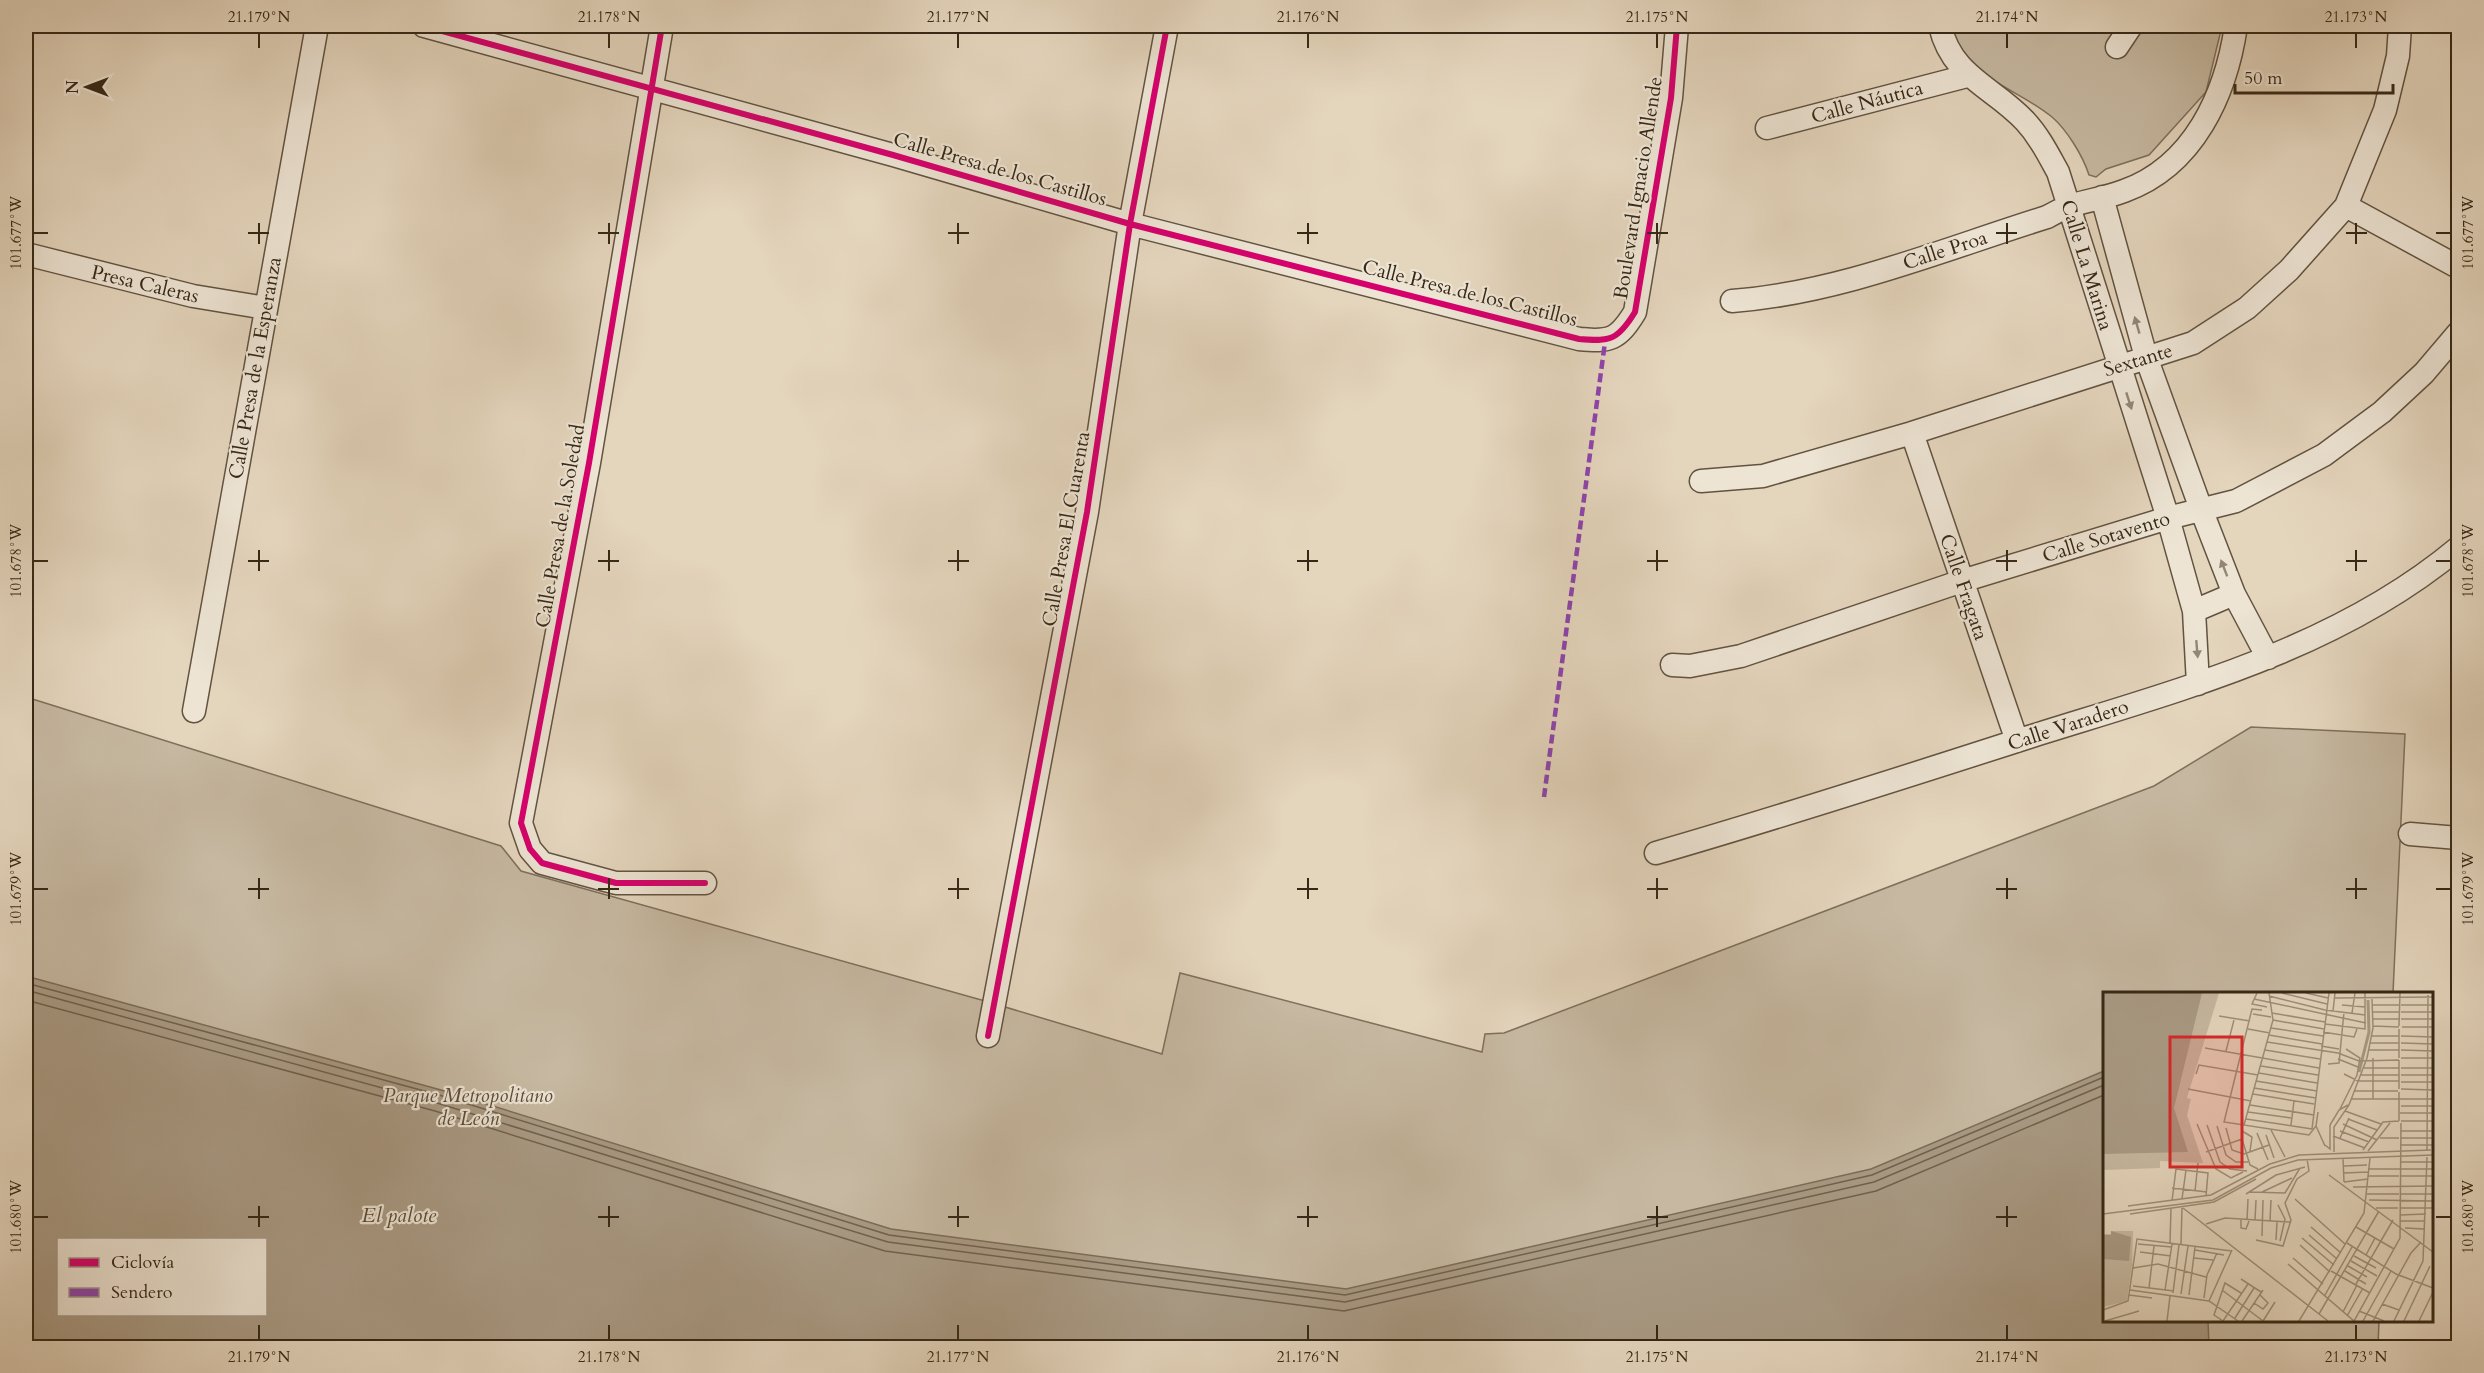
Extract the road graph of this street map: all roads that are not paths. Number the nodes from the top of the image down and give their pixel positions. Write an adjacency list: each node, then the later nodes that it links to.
1 (317, 26): 21 (street, Calle Presa de la Esperanza)
2 (424, 26): 12 (street, Calle Presa de los Castillos)
3 (662, 26): 12 (street, Calle Presa de la Soledad)
4 (1167, 26): 17 (street, Calle Presa El Cuarenta)
5 (1677, 26): 23 (street, Boulevard Ignacio Allende)
6 (1940, 26): 11 (street, Calle La Marina)
7 (2131, 26): 10 (street)
8 (2236, 26): 14 (street, Calle Proa)
9 (2400, 26): 16 (street, Sextante)
10 (2117, 47)
11 (1967, 76): 13 (street, Calle Náutica); 15 (street, Calle La Marina)
12 (650, 88): 17 (street, Calle Presa de los Castillos); 42 (street, Calle Presa de la Soledad)
13 (1767, 128)
14 (2102, 197): 15 (street, Calle Proa); 24 (street, Calle La Marina, one-way to 14)
15 (2067, 205): 20 (street, Calle Proa); 25 (street, Calle La Marina)
16 (2346, 206): 19 (street); 24 (street, Sextante)
17 (1130, 224): 23 (street, Calle Presa de los Castillos); 43 (street, Calle Presa El Cuarenta)
18 (26, 254): 21 (street, Presa Caleras)
19 (2458, 267)
20 (1732, 301)
21 (266, 308): 37 (street, Calle Presa de la Esperanza)
22 (2458, 333): 28 (street, Calle Sotavento)
23 (1605, 342)
24 (2146, 357): 25 (street, Sextante); 28 (street, Calle La Marina)
25 (2118, 366): 26 (street, Sextante); 29 (street, Calle La Marina, one-way to 29)
26 (1912, 433): 27 (street, Sextante); 31 (street, Calle Fragata)
27 (1701, 481)
28 (2200, 509): 29 (street, Calle Sotavento); 32 (street, Calle La Marina, one-way to 28)
29 (2168, 518): 31 (street, Calle Sotavento); 33 (street, Calle La Marina)
30 (2458, 549): 34 (street, Calle Varadero)
31 (1962, 581): 35 (street, Calle Sotavento); 38 (street, Calle Fragata)
32 (2234, 594): 33 (street); 34 (street, Calle La Marina)
33 (2194, 611): 36 (street, Calle La Marina, one-way to 36)
34 (2268, 658): 36 (street, Calle Varadero)
35 (1672, 665)
36 (2198, 684): 38 (street, Calle Varadero)
37 (194, 711)
38 (2017, 741): 41 (street, Calle Varadero)
39 (2410, 834): 40 (street)
40 (2458, 838)
41 (1656, 854)
42 (705, 883)
43 (988, 1036)

